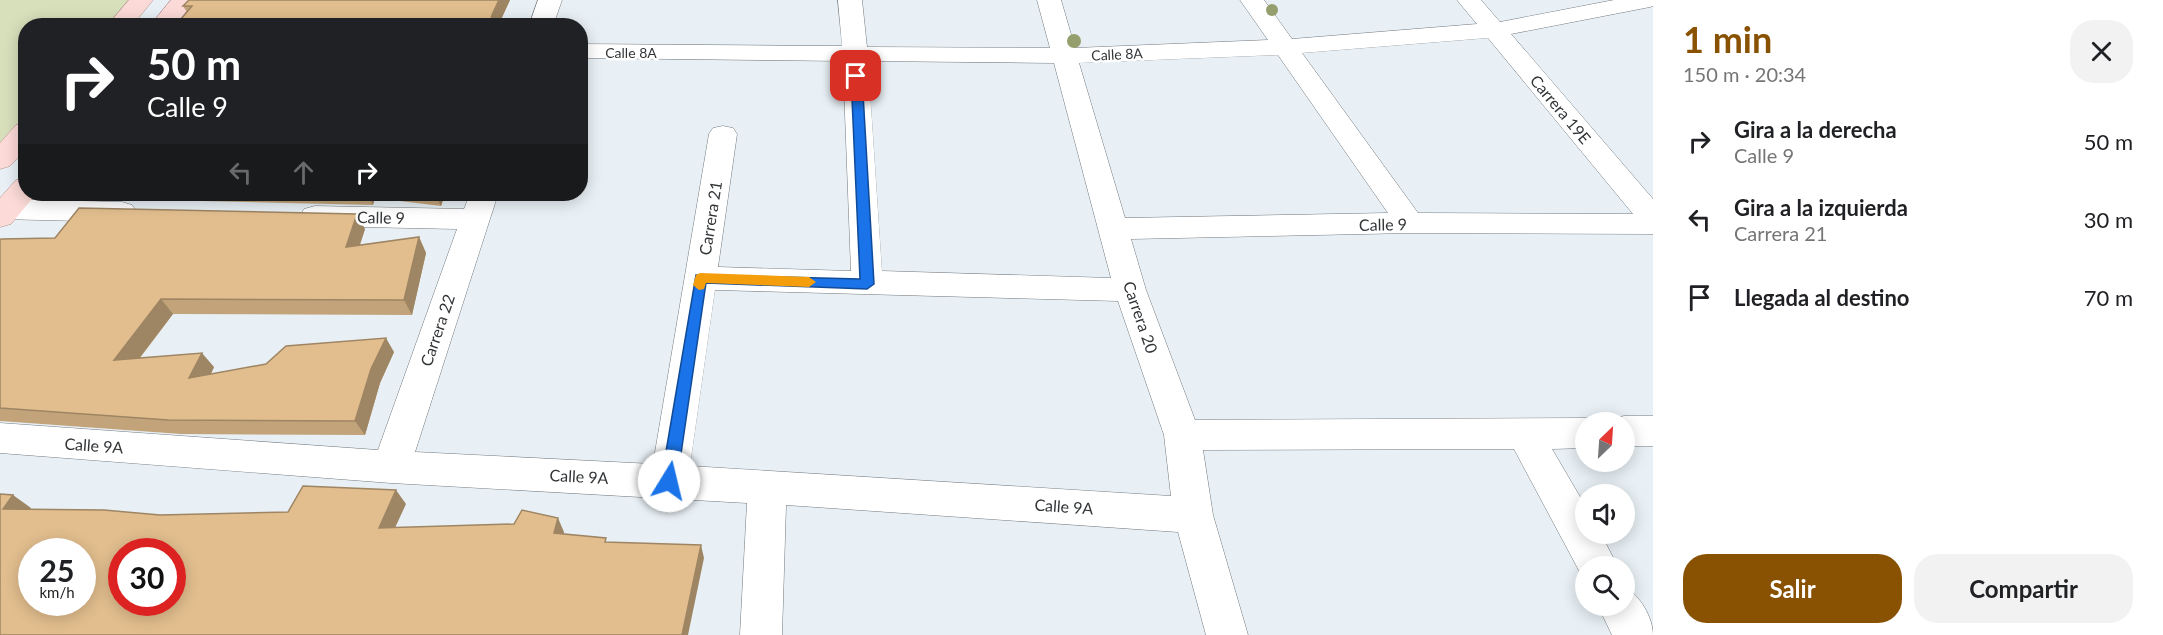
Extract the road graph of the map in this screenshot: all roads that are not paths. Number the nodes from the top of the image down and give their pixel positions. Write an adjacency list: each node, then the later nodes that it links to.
1 (141, 0): 9 (main road)
2 (183, 0): 10 (main road)
3 (550, 0): 11 (street)
4 (850, 0): 15 (street)
5 (1049, 0): 16 (street, Carrera 20)
6 (1252, 0): 13 (street)
7 (1469, 0): 12 (street, Carrera 19E)
8 (1634, 1): 12 (street, Calle 8A)
9 (126, 18)
10 (168, 18)
11 (544, 18)
12 (1494, 30): 13 (street, Calle 8A); 25 (street, Carrera 19E)
13 (1286, 46): 16 (street, Calle 8A); 26 (street)
14 (588, 51): 15 (street, Calle 8A)
15 (855, 53): 16 (street, Calle 8A); 30 (street)
16 (1065, 57): 28 (street, Carrera 20)
17 (723, 134): 29 (street, Carrera 21)
18 (18, 140): 19 (main road)
19 (0, 160)
20 (18, 195): 22 (main road)
21 (479, 206): 24 (street, Calle 9); 38 (street, Carrera 22)
22 (2, 212): 23 (street)
23 (146, 213)
24 (287, 215)
25 (1653, 218)
26 (1410, 223): 27 (street, Calle 9); 28 (street, Calle 9)
27 (1653, 224)
28 (1113, 229): 31 (street, Carrera 20)
29 (700, 278): 30 (street); 39 (street, Carrera 21)
30 (867, 284): 31 (street)
31 (1130, 290): 35 (street, Carrera 20)
32 (1653, 430): 33 (street)
33 (1635, 431)
34 (1575, 433): 36 (street)
35 (1182, 435): 36 (street); 41 (street, Carrera 20)
36 (1526, 435): 42 (street)
37 (0, 438): 38 (street, Calle 9A)
38 (391, 467): 39 (street, Calle 9A)
39 (669, 481): 40 (street, Calle 9A)
40 (767, 487): 41 (street, Calle 9A); 44 (street)
41 (1193, 515): 45 (street, Carrera 20)
42 (1592, 556)
43 (1625, 616): 46 (street)
44 (761, 635)
45 (1227, 635)
46 (1635, 635)

